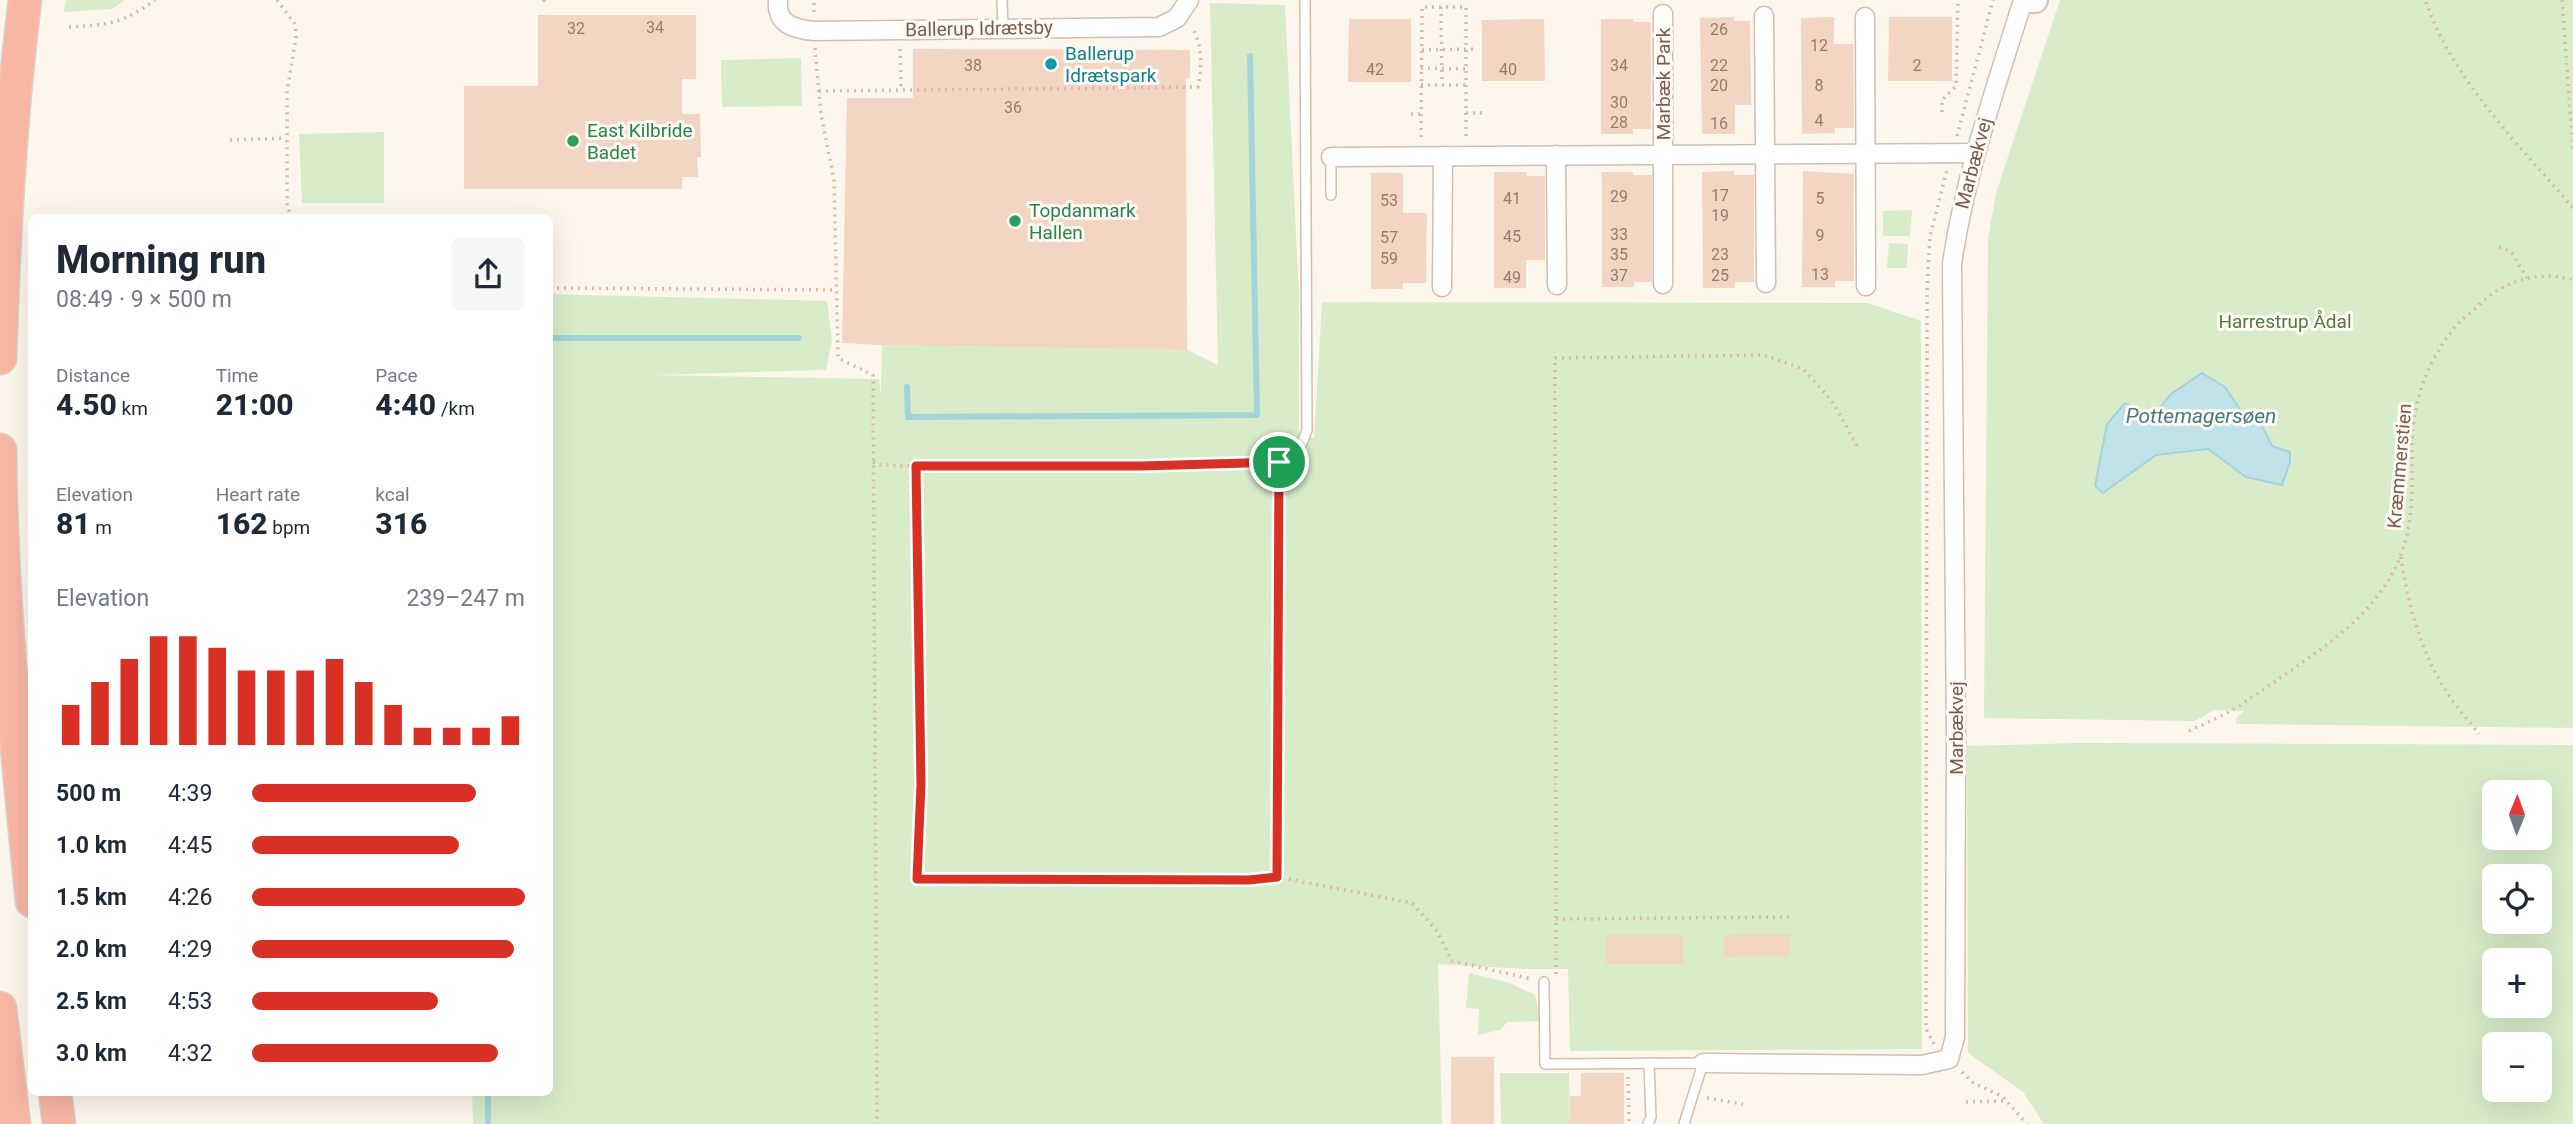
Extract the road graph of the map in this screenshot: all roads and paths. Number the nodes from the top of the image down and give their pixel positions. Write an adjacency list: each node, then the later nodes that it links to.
1 (25, 0): 63 (highway)
2 (155, 0): 17 (path)
3 (277, 0): 38 (path)
4 (778, 0): 19 (street, Ballerup Idrætsby)
5 (1002, 0): 18 (lane)
6 (1305, 0): 67 (lane)
7 (1958, 0): 33 (path)
8 (2025, 0): 9 (street); 42 (street, Marbækvej)
9 (2035, 0)
10 (2562, 0): 40 (path)
11 (2426, 2): 51 (path)
12 (1186, 5): 18 (street, Ballerup Idrætsby); 31 (path)
13 (1441, 7): 21 (path); 22 (path); 23 (path)
14 (1663, 14): 45 (street, Marbæk Park)
15 (1764, 16): 43 (street)
16 (1865, 17): 41 (street)
17 (69, 27)
18 (1003, 27): 19 (street, Ballerup Idrætsby)
19 (814, 31): 32 (path)
20 (1477, 49): 23 (path)
21 (1422, 50): 22 (path); 25 (path)
22 (1441, 50): 23 (path); 26 (path)
23 (1466, 50): 27 (path)
24 (900, 51): 31 (path)
25 (1421, 68): 26 (path); 29 (path)
26 (1442, 68): 27 (path); 28 (path)
27 (1466, 69): 30 (path)
28 (1442, 84): 29 (path); 30 (path)
29 (1421, 85): 37 (path)
30 (1466, 85): 34 (path)
31 (901, 90): 32 (path)
32 (819, 91): 62 (path)
33 (1942, 112)
34 (1466, 113): 35 (path); 48 (path)
35 (1482, 113)
36 (1411, 114): 37 (path)
37 (1421, 114): 46 (path)
38 (286, 138): 39 (path); 52 (path)
39 (230, 140)
40 (2573, 150)
41 (1865, 153): 42 (street, Marbæk Park); 43 (street, Marbæk Park); 59 (street)
42 (1975, 153): 78 (street, Marbækvej)
43 (1765, 154): 45 (street, Marbæk Park); 57 (street)
44 (1556, 155): 45 (street, Marbæk Park); 48 (street, Marbæk Park); 58 (street)
45 (1663, 155): 56 (street, Marbæk Park)
46 (1421, 156): 47 (street, Marbæk Park); 49 (street, Marbæk Park)
47 (1443, 156): 48 (street, Marbæk Park); 60 (street)
48 (1466, 156)
49 (1331, 157): 50 (lane, Marbæk Park)
50 (1331, 195)
51 (2573, 208)
52 (290, 214)
53 (2499, 247): 54 (path)
54 (2527, 278): 55 (path, Kræmmerstien); 69 (path, Kræmmerstien)
55 (2573, 280)
56 (1663, 284)
57 (1766, 284)
58 (1557, 285)
59 (1866, 286)
60 (1442, 287)
61 (553, 288): 62 (path)
62 (836, 289): 66 (path)
63 (0, 358)
64 (1859, 449): 75 (path)
65 (0, 450): 72 (highway)
66 (873, 462): 68 (path); 89 (path)
67 (1279, 462): 68 (path); 73 (path)
68 (916, 466): 73 (path)
69 (2401, 553): 70 (path, Kræmmerstien); 71 (path)
70 (2189, 731)
71 (2479, 734)
72 (28, 858)
73 (1277, 877): 76 (path)
74 (1793, 917): 75 (path)
75 (1556, 919): 76 (path)
76 (1544, 982): 79 (lane)
77 (0, 1008): 87 (highway)
78 (1950, 1059): 81 (street); 84 (path)
79 (1628, 1063): 80 (lane); 90 (path)
80 (1649, 1063): 81 (lane); 91 (lane)
81 (1703, 1063): 83 (lane)
82 (56, 1096): 88 (highway)
83 (1692, 1098): 86 (path); 92 (lane)
84 (2006, 1101): 85 (path); 93 (path)
85 (1966, 1102)
86 (1743, 1104)
87 (14, 1124)
88 (59, 1124)
89 (877, 1124)
90 (1629, 1124)
91 (1647, 1124)
92 (1684, 1124)
93 (2027, 1124)

